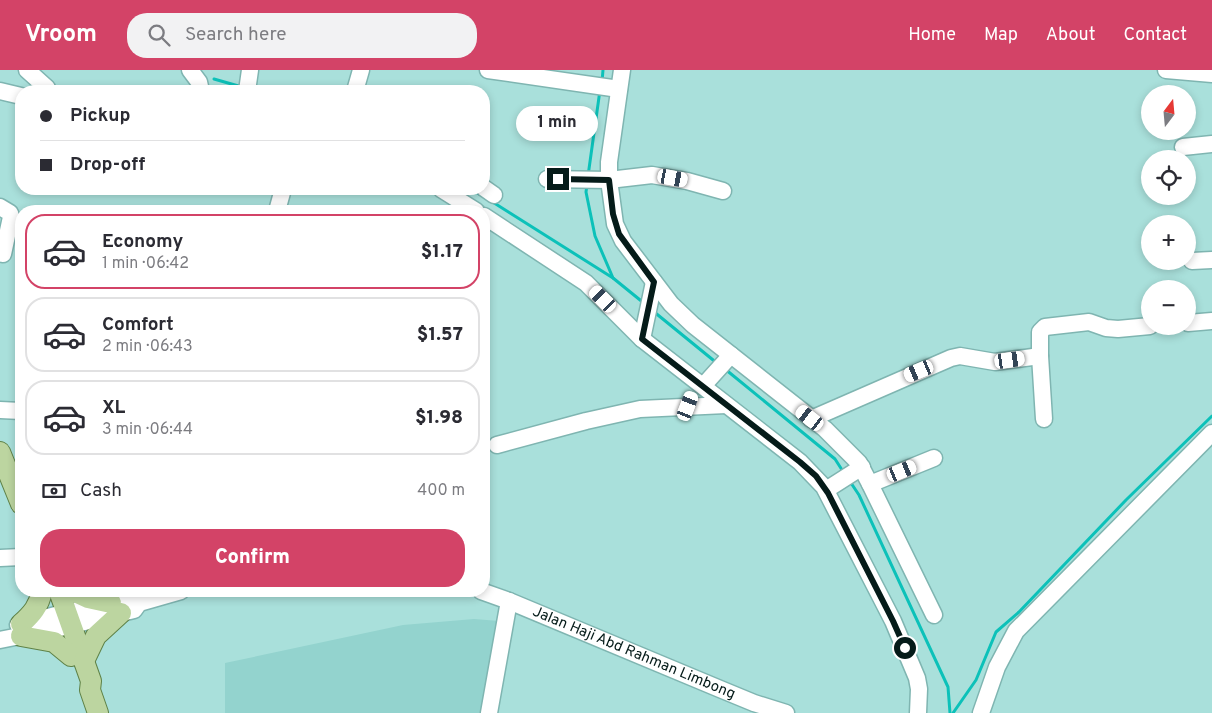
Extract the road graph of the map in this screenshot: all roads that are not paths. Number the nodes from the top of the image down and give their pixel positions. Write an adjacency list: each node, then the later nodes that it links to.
1 (27, 70): 9 (street)
2 (190, 70): 10 (street)
3 (361, 70): 11 (street)
4 (488, 70): 8 (street)
5 (622, 70): 12 (street)
6 (1166, 70): 7 (street)
7 (1212, 74)
8 (586, 79): 12 (street)
9 (44, 85)
10 (200, 85)
11 (357, 85)
12 (615, 89): 18 (street)
13 (0, 92): 14 (street)
14 (15, 95)
15 (1212, 144): 16 (street)
16 (1183, 146)
17 (547, 179): 18 (street)
18 (602, 180): 19 (street); 27 (street)
19 (723, 191)
20 (457, 195): 21 (street)
21 (469, 205)
22 (0, 207): 24 (street)
23 (490, 220): 31 (street)
24 (3, 254)
25 (1212, 260): 26 (street)
26 (1196, 261)
27 (653, 284): 31 (street); 33 (street)
28 (1212, 321): 29 (street)
29 (1196, 322)
30 (1141, 326): 32 (street)
31 (643, 335): 34 (street)
32 (1040, 356): 39 (street); 40 (street)
33 (729, 357): 34 (street); 39 (street)
34 (705, 381): 35 (street); 36 (street)
35 (726, 405): 36 (street); 47 (street)
36 (688, 406): 42 (street)
37 (0, 410): 38 (street)
38 (15, 411)
39 (810, 418): 45 (street)
40 (1044, 419)
41 (1212, 433): 69 (street)
42 (497, 445)
43 (0, 452): 48 (main road)
44 (934, 458): 46 (street)
45 (859, 469): 46 (street); 47 (street)
46 (870, 484): 59 (street)
47 (830, 488): 68 (street)
48 (15, 489)
49 (15, 557): 50 (street)
50 (0, 558)
51 (490, 594): 57 (street, Jalan Haji Abd Rahman Limbong)
52 (40, 597): 62 (main road)
53 (51, 597): 60 (main road)
54 (60, 597): 60 (main road)
55 (86, 597): 58 (main road)
56 (160, 597): 58 (street)
57 (509, 601): 66 (street); 67 (street, Jalan Haji Abd Rahman Limbong)
58 (116, 608): 60 (street); 64 (main road)
59 (934, 615)
60 (64, 620): 62 (street); 64 (main road)
61 (0, 630): 62 (street)
62 (21, 630): 63 (street); 64 (main road)
63 (0, 640)
64 (77, 658): 65 (main road)
65 (98, 713)
66 (489, 713)
67 (786, 713)
68 (918, 713)
69 (981, 713)

